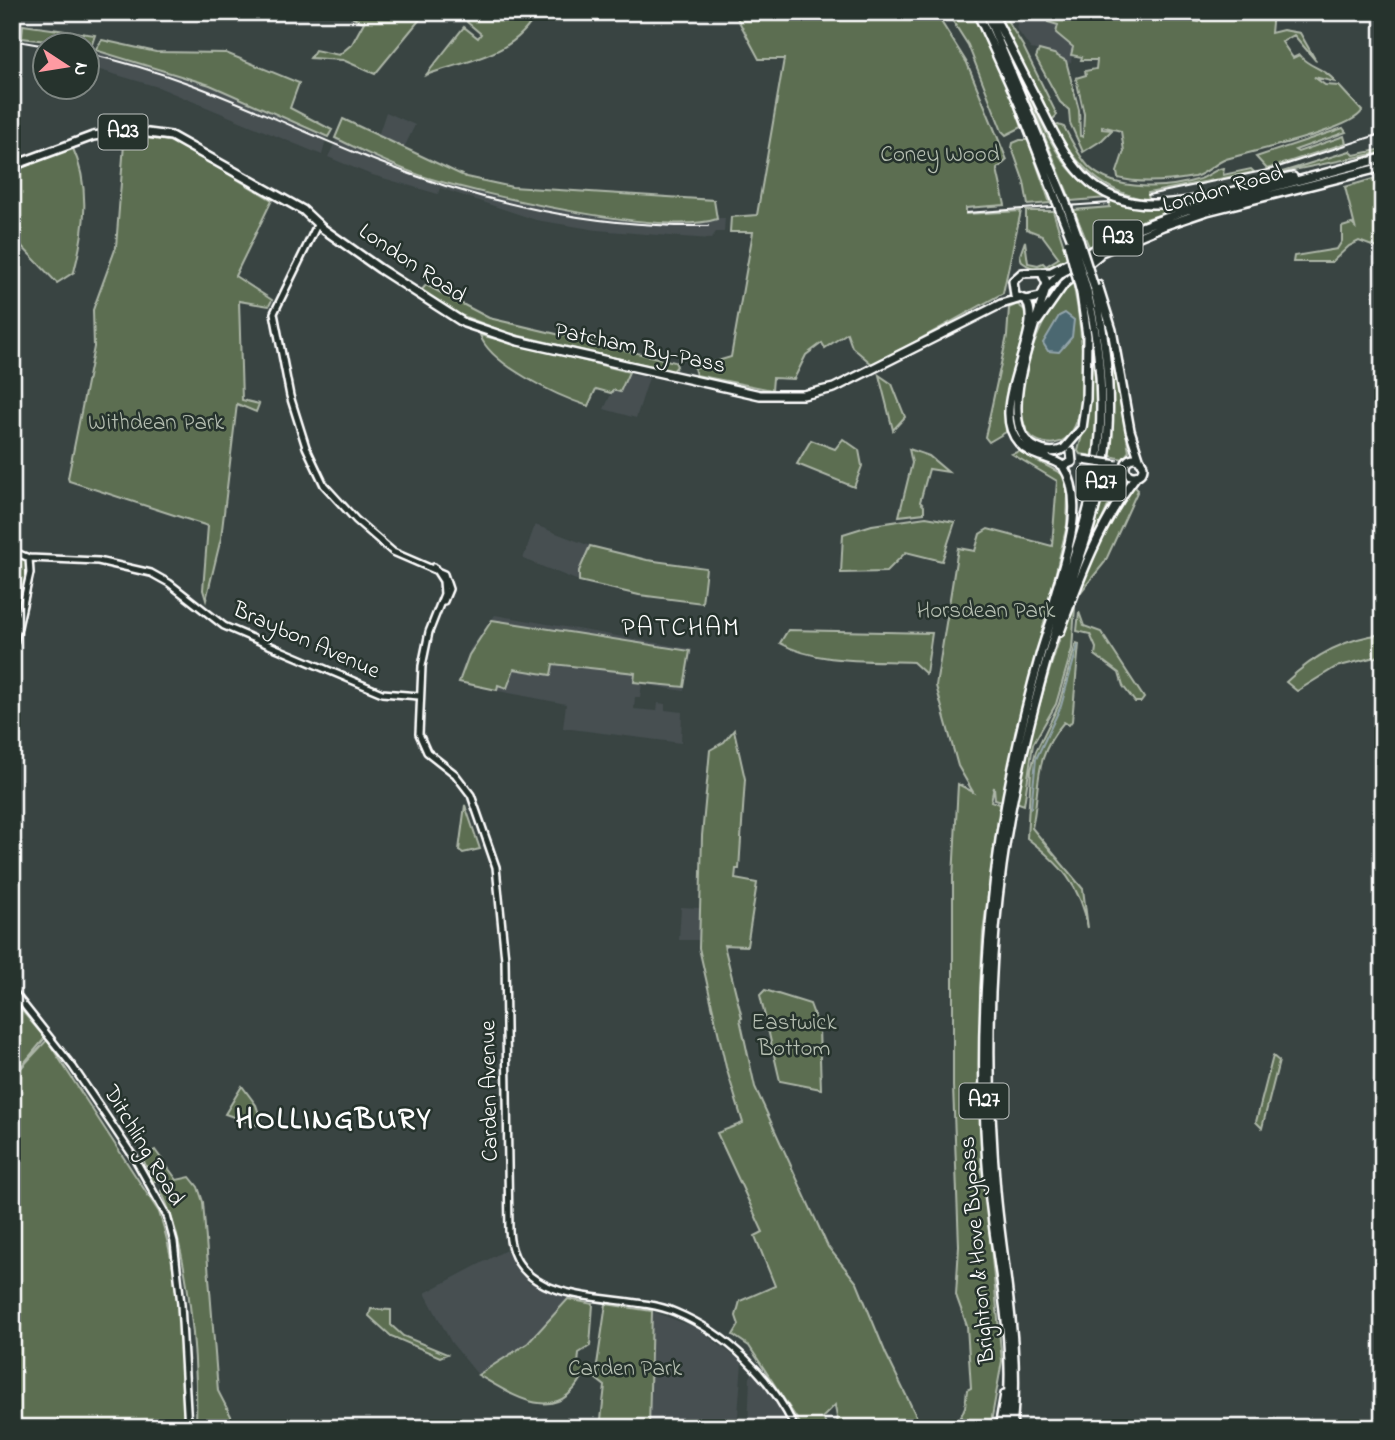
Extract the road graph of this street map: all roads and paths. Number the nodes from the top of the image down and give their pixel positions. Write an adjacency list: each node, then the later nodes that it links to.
1 (977, 12): 8 (highway, Brighton & Hove Bypass / A27)
2 (986, 12): 8 (highway, Brighton & Hove Bypass / A27)
3 (992, 12): 7 (highway)
4 (1383, 158): 7 (highway, London Road / A23)
5 (12, 166): 9 (highway, London Road / A23)
6 (1383, 167): 11 (highway, London Road / A23)
7 (1327, 172): 12 (highway, London Road / A23)
8 (1063, 206): 10 (highway, Brighton & Hove Bypass / A27); 10 (highway, Brighton & Hove Bypass / A27)
9 (318, 223): 18 (highway, London Road / A23); 33 (street, Carden Avenue)
10 (1073, 240): 14 (highway, A27, bridge); 14 (highway, Brighton & Hove Bypass / A27, bridge)
11 (1099, 255): 15 (highway, London Road / A23); 19 (highway)
12 (1042, 273): 13 (highway); 15 (highway)
13 (1012, 289): 16 (highway); 17 (highway, A23)
14 (1090, 289): 20 (highway, A27); 24 (highway, A27); 30 (highway, Brighton & Hove Bypass / A27); 32 (highway, Brighton & Hove Bypass / A27)
15 (1046, 290): 16 (highway); 19 (highway)
16 (1022, 300): 17 (highway, A23); 25 (highway, A27)
17 (1001, 304): 18 (highway, Patcham By-Pass / A23)
18 (464, 323)
19 (1034, 328): 21 (highway)
20 (1084, 418): 21 (highway, A27); 22 (highway, A27)
21 (1037, 448): 22 (highway, A27)
22 (1065, 451): 23 (highway, A27); 25 (highway); 25 (highway)
23 (1083, 460): 25 (highway, A27); 26 (highway, A27, bridge)
24 (1140, 461): 26 (highway); 27 (highway)
25 (1063, 464): 30 (highway, A27)
26 (1126, 466): 27 (highway)
27 (1136, 476): 32 (highway, A27)
28 (12, 551): 29 (street, Braybon Avenue)
29 (29, 558): 31 (street); 33 (street, Braybon Avenue)
30 (1042, 650): 35 (highway, Brighton & Hove Bypass / A27)
31 (12, 654)
32 (1044, 672): 40 (highway, Brighton & Hove Bypass / A27)
33 (419, 696): 37 (street, Carden Avenue)
34 (12, 990): 36 (street, Ditchling Road)
35 (1008, 1372): 38 (highway); 39 (highway, Brighton & Hove Bypass / A27)
36 (188, 1428)
37 (795, 1428)
38 (999, 1428)
39 (1005, 1428)
40 (1012, 1428)

